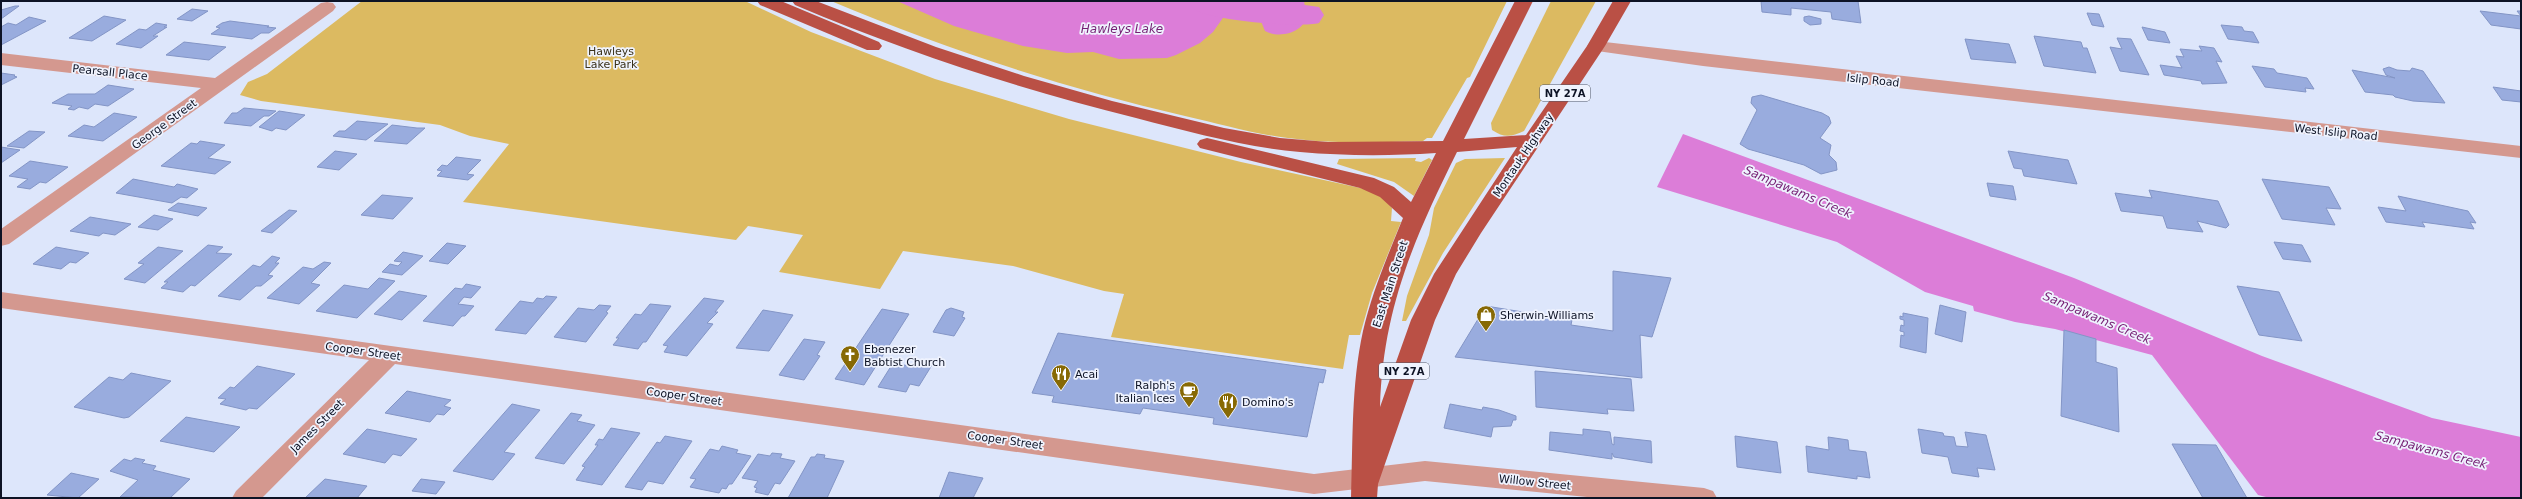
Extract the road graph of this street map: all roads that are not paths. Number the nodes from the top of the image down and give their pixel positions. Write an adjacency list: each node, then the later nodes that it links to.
1 (307, 1): 8 (street, George Street)
2 (766, 1): 13 (main road)
3 (801, 1): 11 (main road)
4 (1524, 1): 11 (main road, NY 27A)
5 (1622, 1): 6 (main road, Montauk Highway / NY 27A)
6 (1596, 46): 9 (street, Islip Road); 10 (main road, Montauk Highway / NY 27A)
7 (1, 59): 8 (street, Pearsall Place)
8 (218, 84): 14 (street, George Street)
9 (2151, 112): 12 (street, West Islip Road)
10 (1534, 140): 11 (main road); 17 (main road, Montauk Highway / NY 27A)
11 (1450, 147): 13 (main road, East Main Street / NY 27A)
12 (2521, 152)
13 (1414, 217): 17 (main road, East Main Street / NY 27A)
14 (1, 239)
15 (1, 300): 16 (street, Cooper Street)
16 (389, 355): 17 (street, Cooper Street); 18 (street, James Street)
17 (1366, 488): 19 (street, Willow Street)
18 (245, 498)
19 (1704, 498)

